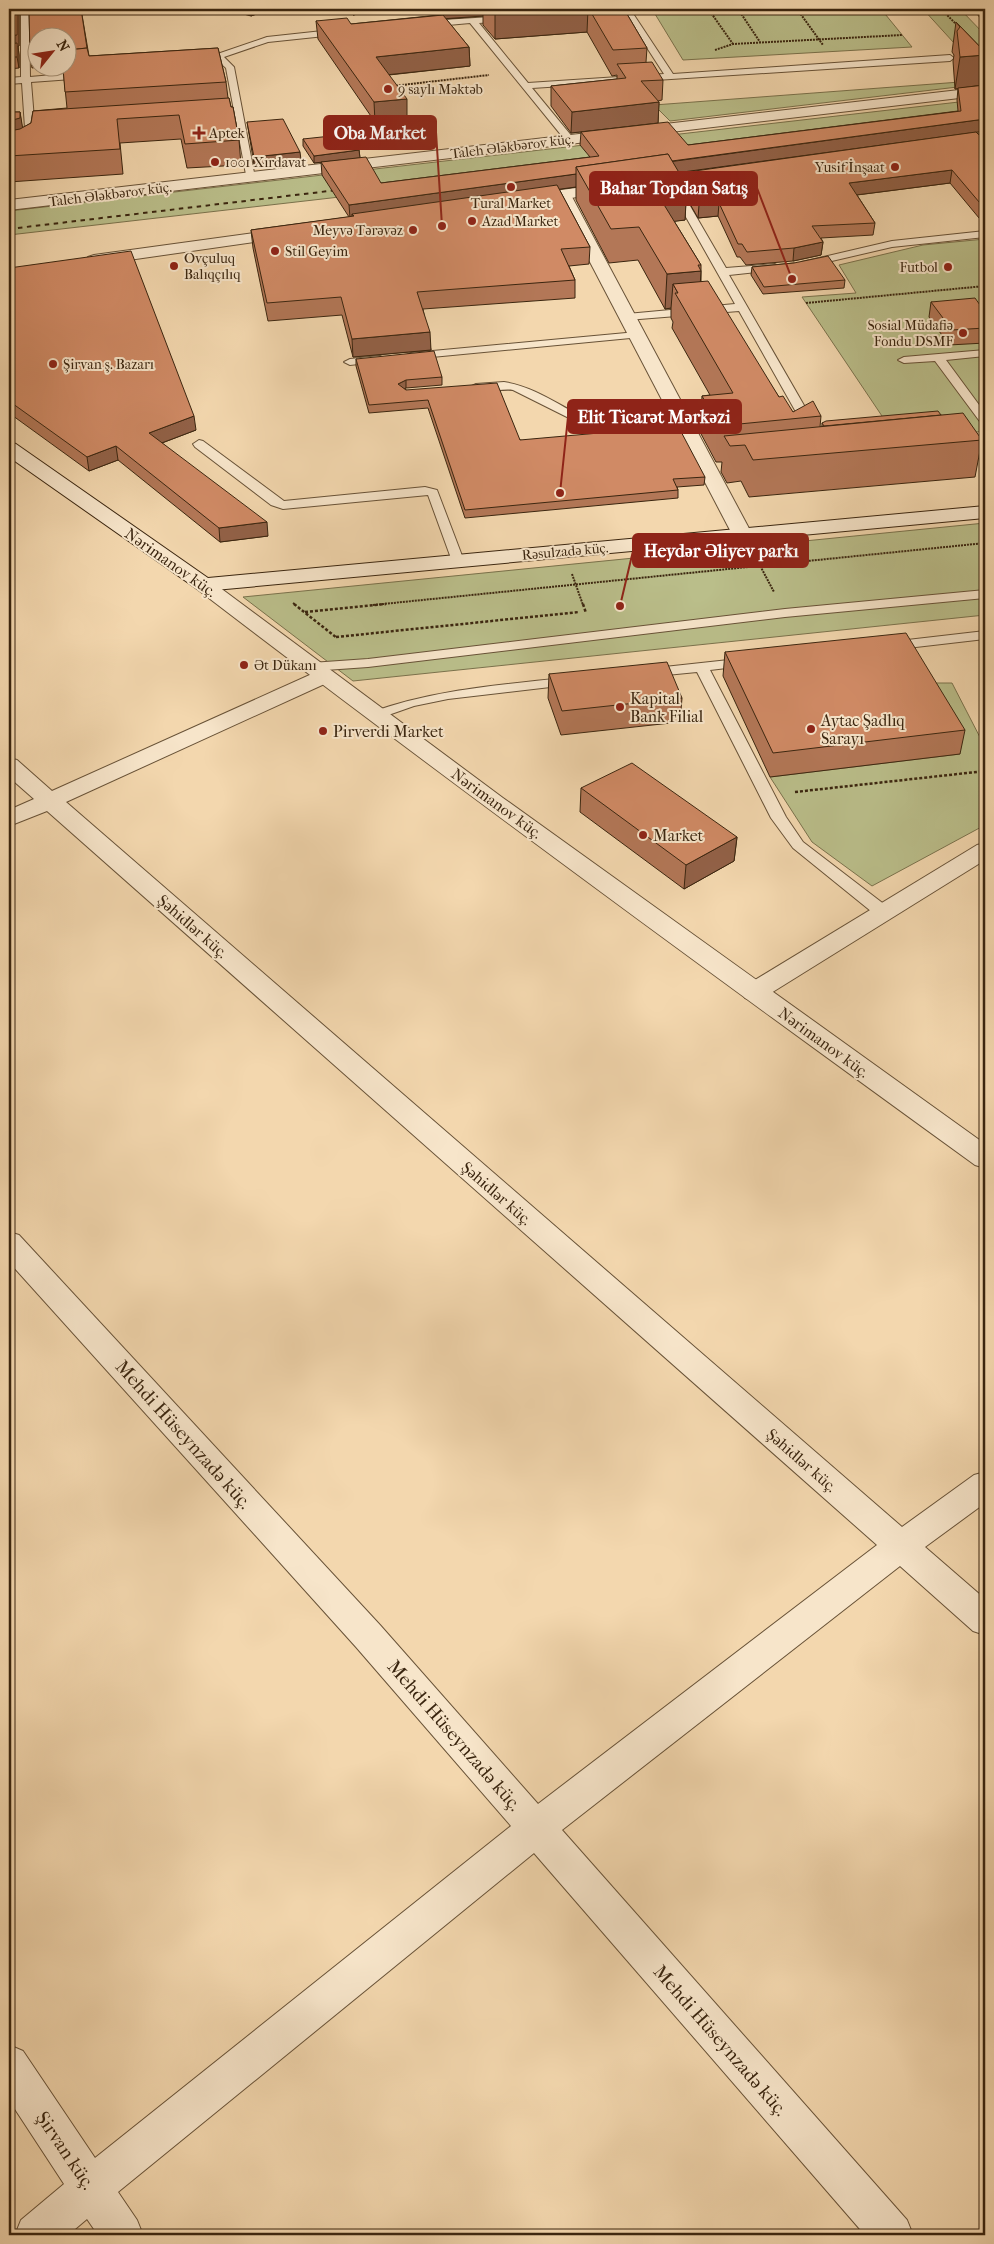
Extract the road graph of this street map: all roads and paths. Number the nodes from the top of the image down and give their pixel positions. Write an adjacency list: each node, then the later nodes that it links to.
1 (25, 9): 26 (lane)
2 (626, 9): 25 (lane)
3 (729, 9): 17 (path)
4 (738, 9): 16 (path)
5 (797, 9): 15 (path)
6 (941, 9): 12 (path)
7 (980, 9): 8 (street)
8 (985, 14)
9 (511, 17): 10 (lane)
10 (472, 20): 11 (lane); 23 (lane)
11 (414, 26)
12 (960, 28)
13 (346, 31): 20 (lane)
14 (902, 35): 15 (path)
15 (818, 39): 16 (path); 18 (path)
16 (760, 42): 17 (path)
17 (733, 44): 19 (path)
18 (823, 46)
19 (708, 52)
20 (219, 57): 22 (lane); 35 (lane)
21 (950, 58): 25 (lane)
22 (190, 64)
23 (514, 72): 28 (lane); 29 (path)
24 (94, 74): 26 (lane)
25 (669, 75): 28 (lane)
26 (26, 80): 27 (lane); 34 (lane)
27 (9, 81)
28 (525, 86): 31 (lane)
29 (384, 87)
30 (985, 91): 31 (street, Taleh Ələkbərov küç.)
31 (569, 139): 35 (street, Taleh Ələkbərov küç.)
32 (982, 141): 33 (street)
33 (927, 145)
34 (9, 151)
35 (250, 178): 41 (street, Taleh Ələkbərov küç.)
36 (689, 178): 37 (street)
37 (665, 181): 45 (lane)
38 (631, 186): 39 (street)
39 (563, 195): 40 (street); 49 (street)
40 (514, 202)
41 (9, 205)
42 (308, 230): 44 (street)
43 (985, 234): 45 (lane)
44 (76, 262)
45 (722, 272): 48 (lane)
46 (985, 286): 47 (path)
47 (806, 303)
48 (742, 307): 49 (lane); 58 (lane)
49 (627, 317): 50 (street)
50 (637, 335): 54 (lane); 57 (street)
51 (985, 353): 52 (lane)
52 (938, 357): 53 (lane); 56 (lane)
53 (904, 360)
54 (350, 362)
55 (462, 388): 57 (lane)
56 (985, 421)
57 (685, 425): 64 (street)
58 (818, 440)
59 (985, 441): 61 (lane)
60 (199, 444): 66 (lane)
61 (946, 445)
62 (9, 448): 68 (street, Nərimanov küç.)
63 (985, 512): 64 (street, Rəsulzadə küç.)
64 (742, 534): 66 (street, Rəsulzadə küç.)
65 (985, 543): 69 (path)
66 (458, 561): 68 (street, Rəsulzadə küç.)
67 (571, 571): 69 (path)
68 (204, 585): 79 (street, Nərimanov küç.)
69 (576, 585): 72 (path); 73 (path)
70 (985, 594): 73 (lane)
71 (289, 600): 72 (path)
72 (304, 612): 77 (path)
73 (594, 635): 77 (lane)
74 (985, 635): 75 (lane)
75 (878, 647)
76 (761, 660): 78 (lane)
77 (368, 663): 79 (lane)
78 (702, 667): 80 (lane); 85 (lane)
79 (317, 671): 82 (street, Nərimanov küç.); 86 (street)
80 (634, 674)
81 (585, 680): 82 (lane)
82 (378, 716): 90 (street, Nərimanov küç.)
83 (9, 765): 86 (street, Şəhidlər küç.)
84 (985, 771): 85 (path)
85 (767, 795): 89 (lane)
86 (50, 800): 87 (street); 94 (street, Şəhidlər küç.)
87 (9, 819)
88 (985, 850): 89 (street)
89 (883, 912): 90 (street)
90 (754, 992): 91 (street, Nərimanov küç.)
91 (985, 1158)
92 (9, 1243): 96 (street, Mehdi Hüseynzadə küç.)
93 (985, 1485): 94 (street)
94 (900, 1546): 95 (street, Şəhidlər küç.); 96 (street)
95 (985, 1620)
96 (536, 1828): 98 (street); 101 (street, Mehdi Hüseynzadə küç.)
97 (9, 2065): 98 (street, Şirvan küç.)
98 (91, 2188): 99 (street); 100 (street, Şirvan küç.)
99 (36, 2235)
100 (122, 2235)
101 (892, 2235)

